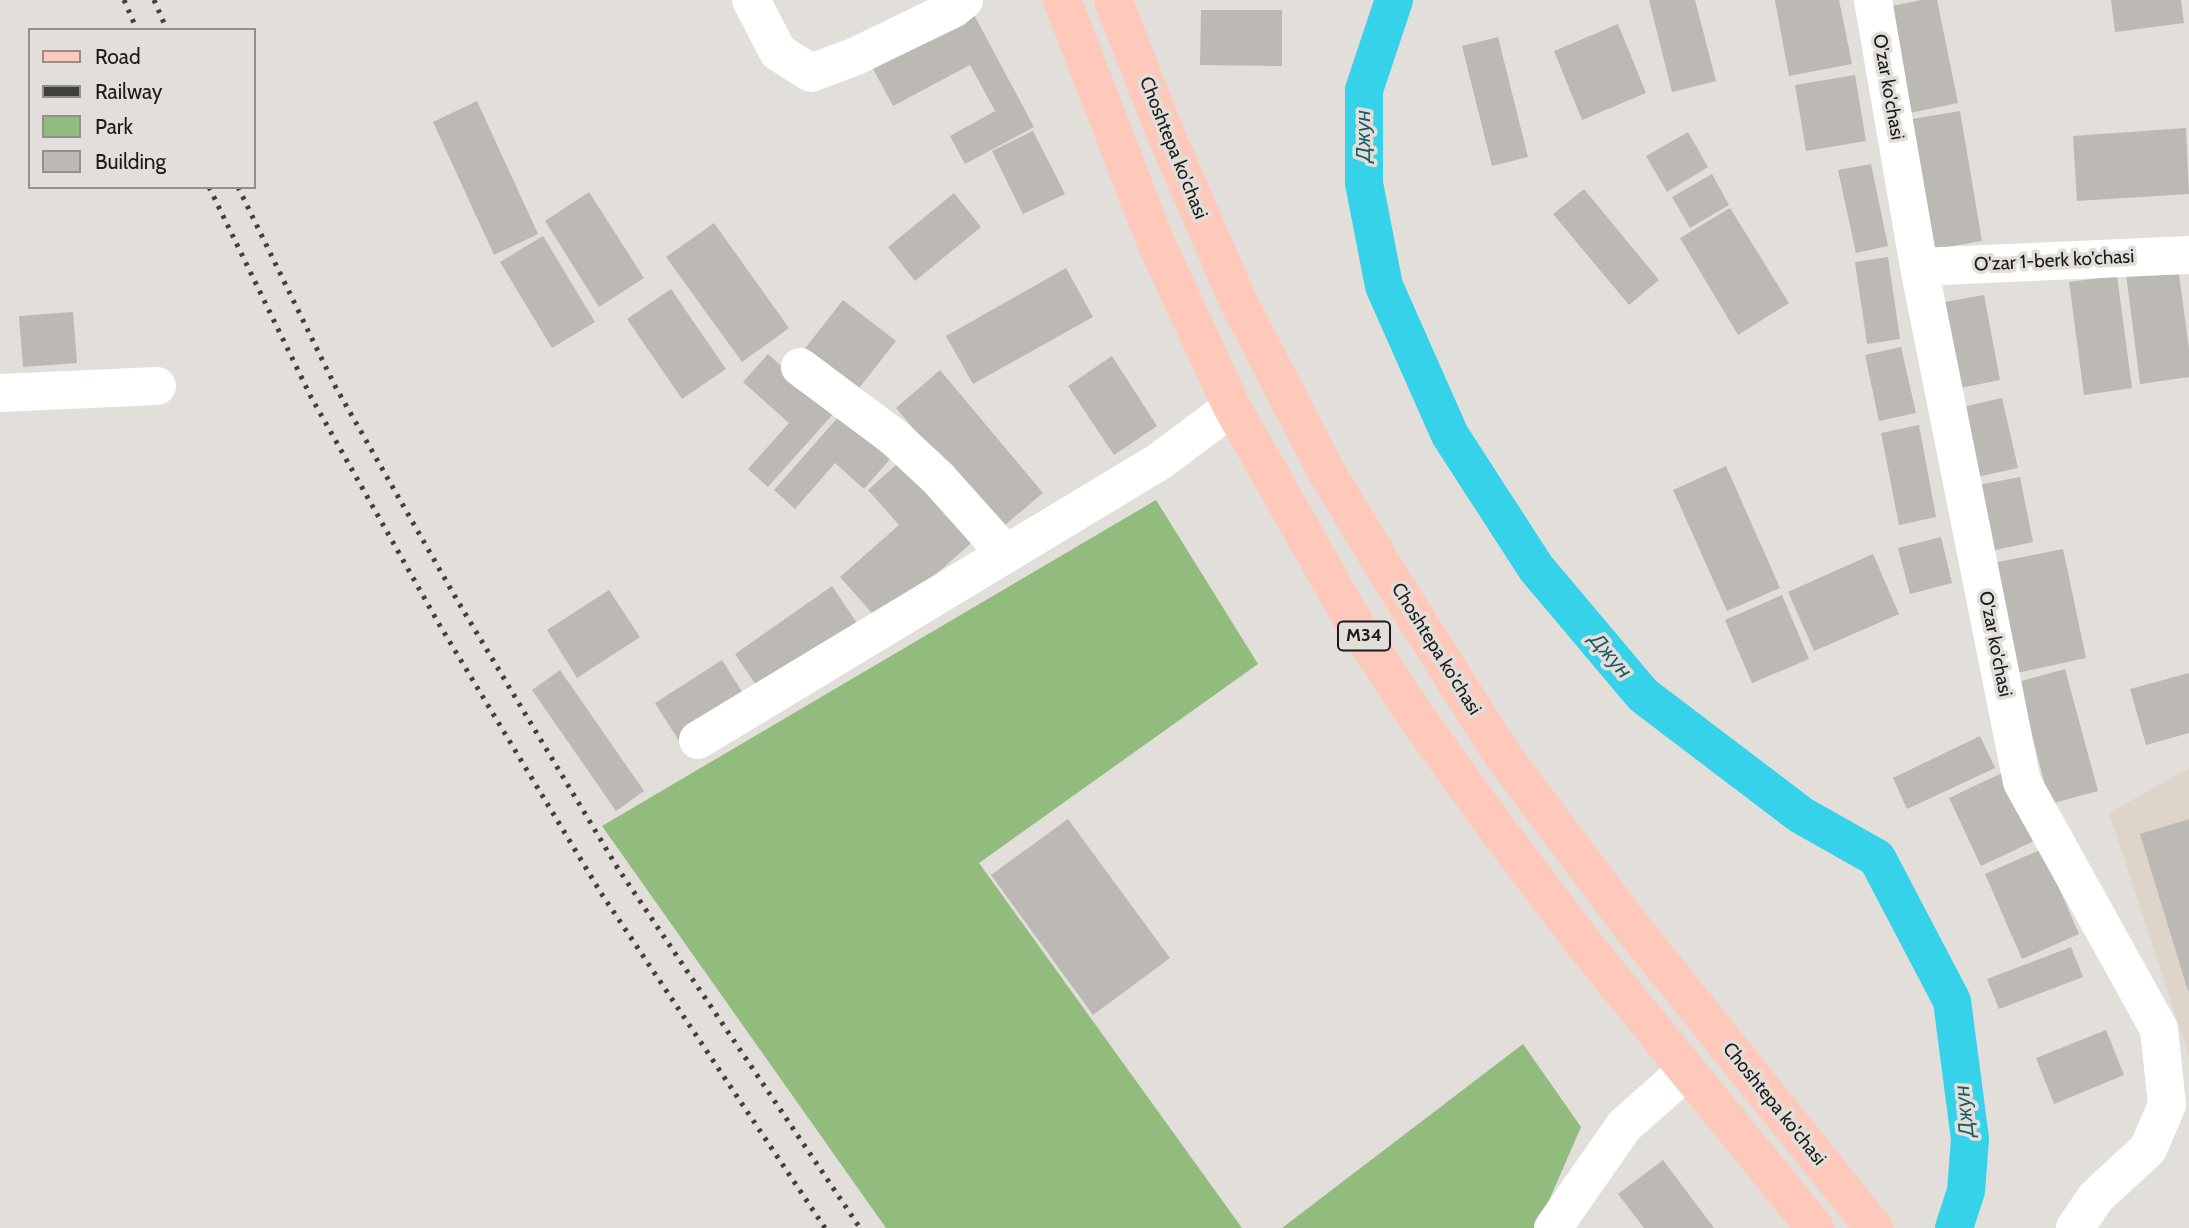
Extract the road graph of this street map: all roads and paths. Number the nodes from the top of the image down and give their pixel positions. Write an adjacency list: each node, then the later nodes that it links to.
1 (751, 0): 2 (street)
2 (964, 0)
3 (1062, 0): 11 (main road, M34)
4 (1113, 0): 17 (main road, Choshtepa ko'chasi / M34)
5 (1873, 0): 7 (street, O'zar ko'chasi)
6 (2189, 255): 7 (street, O'zar 1-berk ko'chasi)
7 (1919, 267): 18 (street, O'zar ko'chasi)
8 (800, 368): 12 (street)
9 (157, 386): 10 (street)
10 (0, 393)
11 (1232, 407): 12 (street); 14 (main road, M34)
12 (1005, 553): 13 (street)
13 (698, 740)
14 (1686, 1070): 15 (street); 16 (main road, M34)
15 (1553, 1228)
16 (1815, 1228)
17 (1874, 1228)
18 (2075, 1228)

